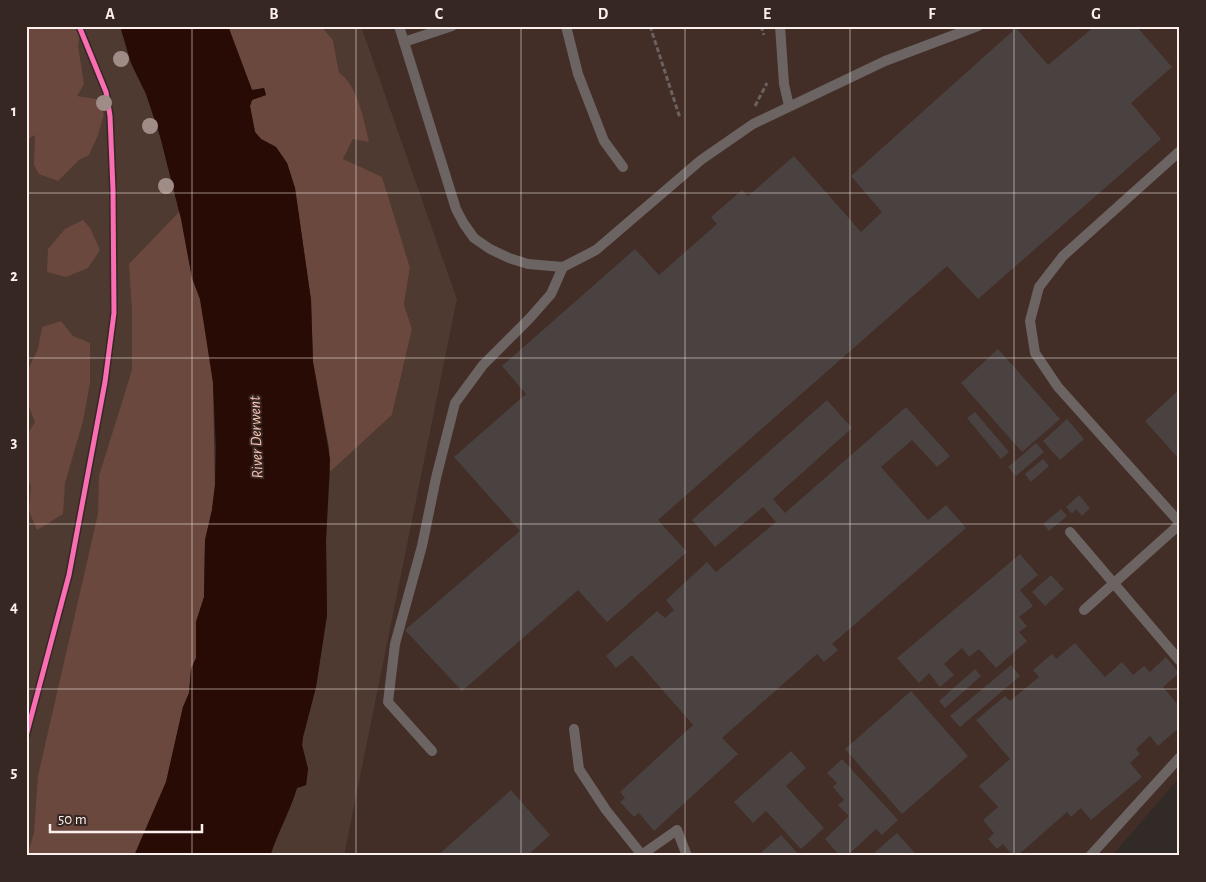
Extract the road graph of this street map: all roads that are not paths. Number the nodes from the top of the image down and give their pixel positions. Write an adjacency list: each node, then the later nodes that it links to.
1 (399, 26): 6 (lane)
2 (452, 26): 6 (lane)
3 (566, 26): 9 (lane)
4 (780, 26): 7 (lane)
5 (978, 26): 7 (lane)
6 (404, 42): 10 (lane)
7 (789, 106): 10 (lane)
8 (1180, 151): 11 (lane)
9 (623, 167)
10 (563, 267): 17 (lane)
11 (1180, 523): 13 (lane)
12 (1070, 532): 13 (lane)
13 (1114, 582): 14 (lane); 15 (lane)
14 (1084, 610)
15 (1180, 661)
16 (574, 729): 19 (lane)
17 (432, 751)
18 (1180, 757): 21 (lane)
19 (641, 855): 20 (lane)
20 (687, 856)
21 (1090, 856)

